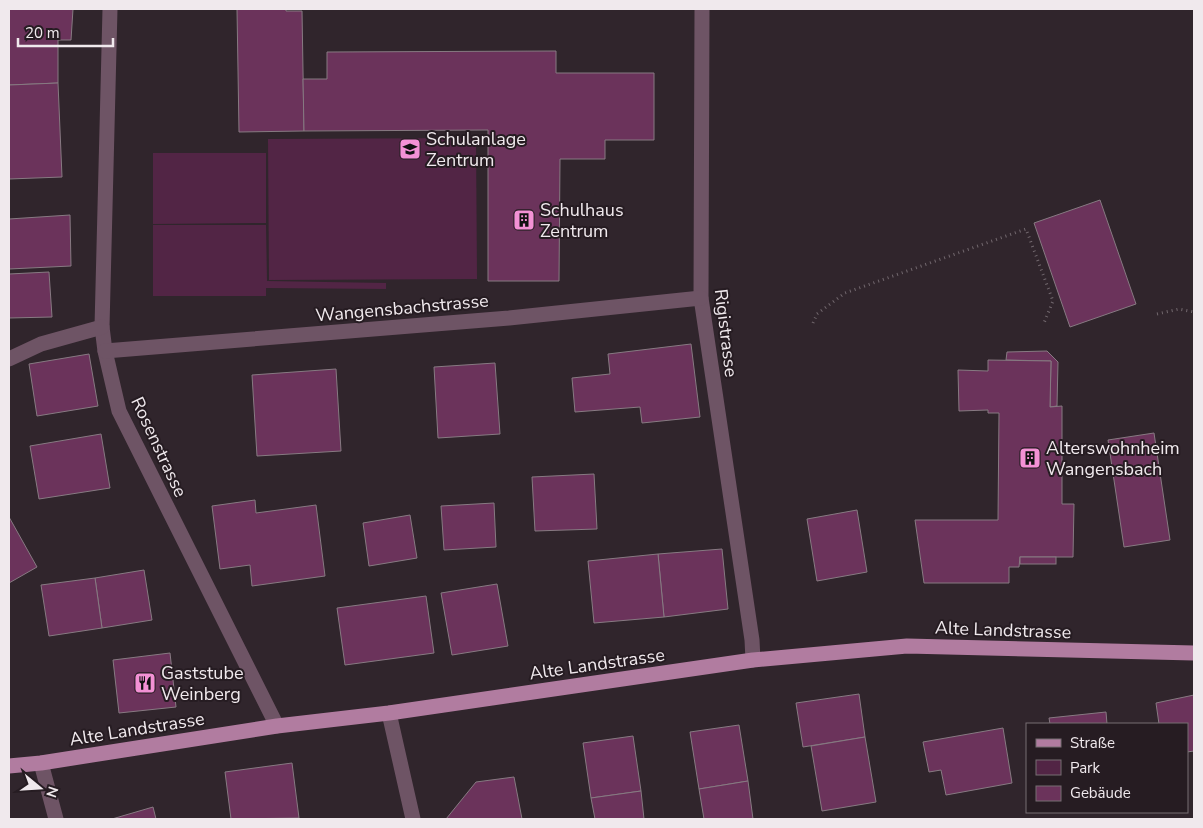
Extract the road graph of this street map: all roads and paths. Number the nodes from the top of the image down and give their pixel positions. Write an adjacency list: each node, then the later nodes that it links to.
1 (110, 9): 8 (street, Rosenstrasse)
2 (702, 9): 3 (street, Rigistrasse)
3 (701, 298): 9 (street, Wangensbachstrasse); 12 (street, Rigistrasse)
4 (1194, 312): 5 (path)
5 (1157, 314)
6 (813, 323): 7 (path)
7 (1044, 323)
8 (102, 327): 9 (street, Rosenstrasse); 10 (street)
9 (105, 352): 14 (street, Rosenstrasse)
10 (9, 359)
11 (1194, 653): 12 (main road, Alte Landstrasse)
12 (753, 660): 13 (main road, Alte Landstrasse)
13 (389, 712): 14 (main road, Alte Landstrasse); 18 (street)
14 (277, 726): 15 (main road, Alte Landstrasse)
15 (41, 763): 16 (main road, Alte Landstrasse); 17 (street)
16 (9, 766)
17 (56, 819)
18 (413, 819)

